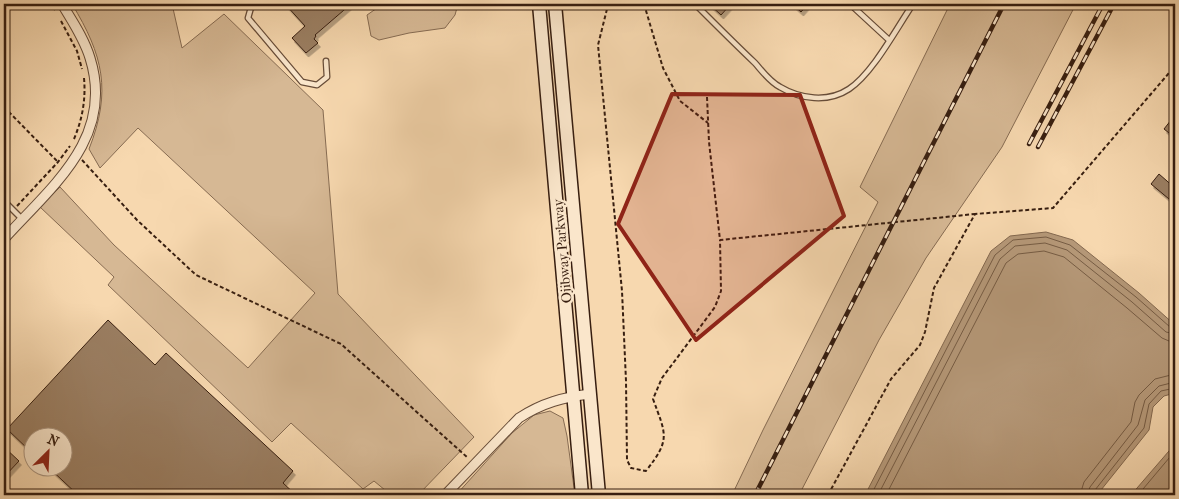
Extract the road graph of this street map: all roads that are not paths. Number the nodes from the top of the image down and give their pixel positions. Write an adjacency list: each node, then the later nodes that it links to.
1 (62, 4): 11 (street)
2 (252, 4): 9 (lane)
3 (539, 4): 14 (main road, Ojibway Parkway)
4 (555, 4): 13 (main road, Ojibway Parkway)
5 (695, 4): 8 (lane)
6 (850, 4): 8 (lane)
7 (913, 4): 8 (lane)
8 (889, 40)
9 (326, 61)
10 (4, 201): 11 (lane)
11 (22, 219): 12 (street)
12 (4, 239)
13 (590, 394): 14 (street); 17 (main road, Ojibway Parkway)
14 (574, 396): 15 (street); 16 (main road, Ojibway Parkway)
15 (445, 495)
16 (582, 495)
17 (599, 495)

